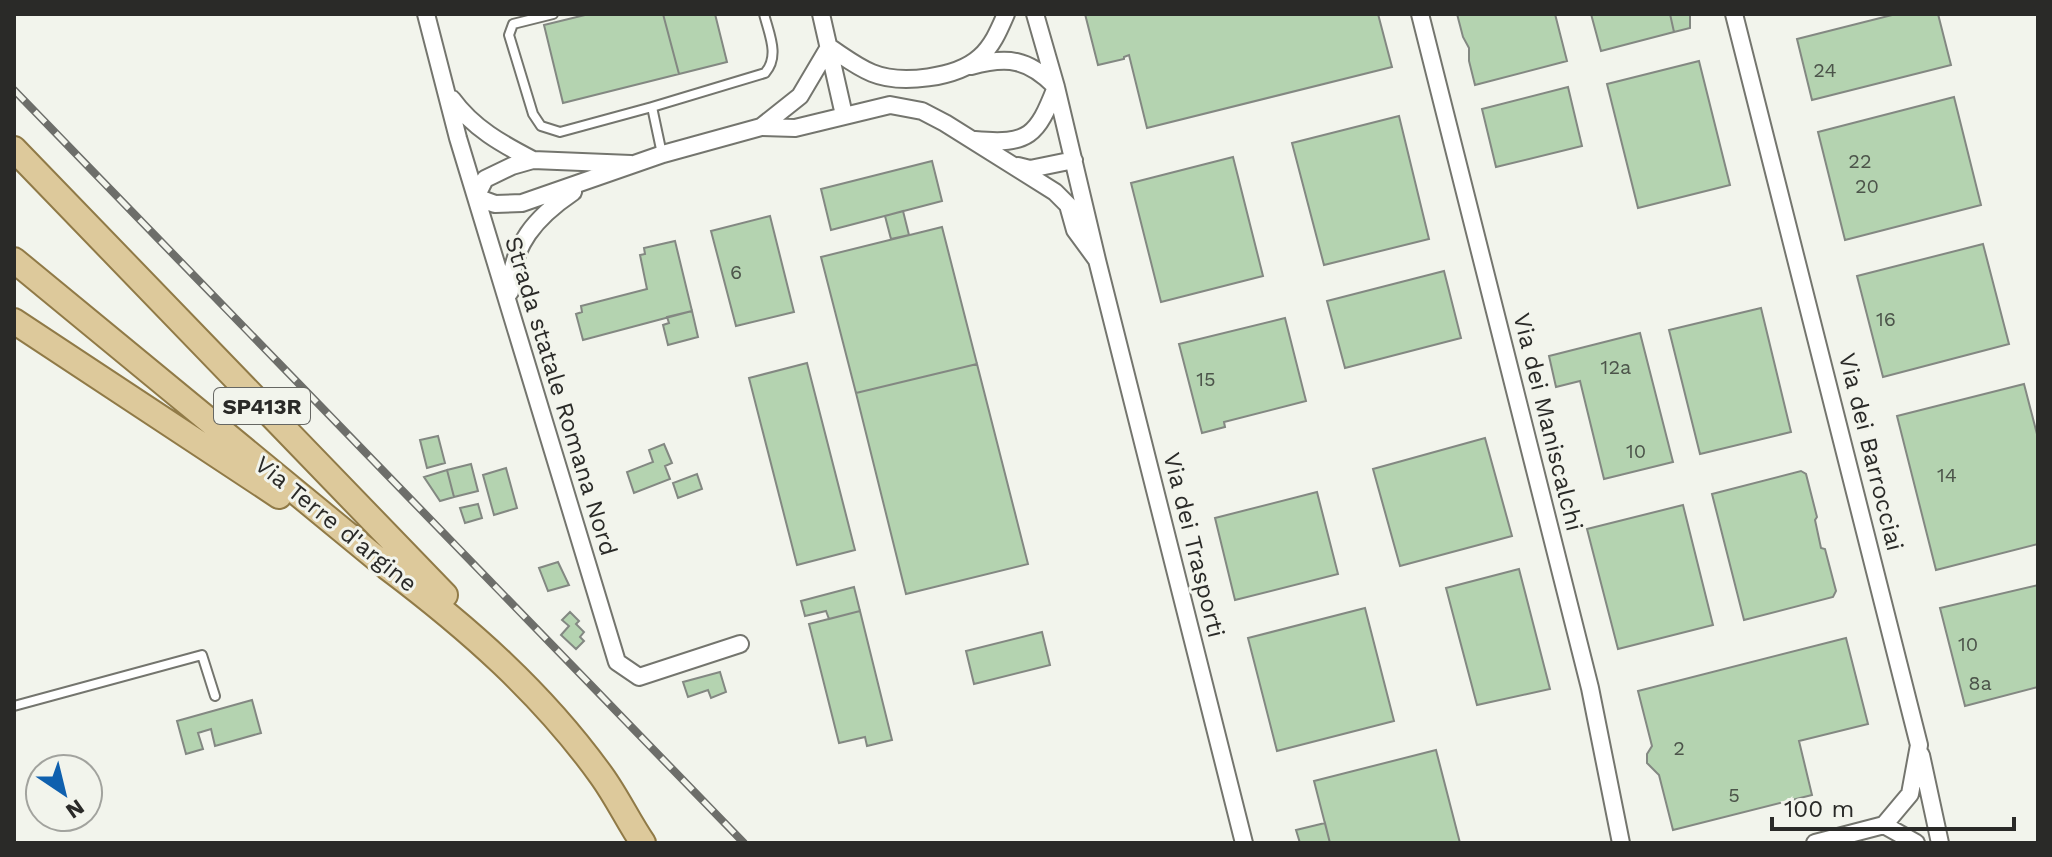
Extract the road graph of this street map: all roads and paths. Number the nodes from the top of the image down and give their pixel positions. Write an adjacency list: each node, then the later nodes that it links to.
1 (426, 14): 12 (street, Strada statale Romana Nord)
2 (553, 14): 13 (lane)
3 (764, 14): 13 (lane)
4 (821, 14): 9 (street)
5 (1006, 14): 10 (street)
6 (1035, 14): 11 (street)
7 (1420, 14): 38 (street, Via dei Maniscalchi)
8 (1734, 14): 34 (street, Via dei Barrocciai)
9 (829, 47): 10 (street); 14 (street); 15 (street)
10 (964, 68): 11 (street)
11 (1056, 87): 16 (street, Via dei Trasporti); 20 (street, Via dei Trasporti)
12 (445, 89): 19 (street, Via dei Trasporti); 24 (street, Strada statale Romana Nord)
13 (652, 107): 18 (lane)
14 (844, 115): 15 (street, Via dei Trasporti); 16 (street, Via dei Trasporti)
15 (761, 127): 18 (street, Via dei Trasporti)
16 (974, 140): 22 (street, Via dei Trasporti)
17 (14, 149): 31 (main road, SP413R)
18 (663, 154): 21 (street, Via dei Trasporti)
19 (533, 160): 21 (street, Via dei Trasporti); 24 (street, Via dei Trasporti)
20 (1074, 160): 22 (street); 26 (street, Via dei Trasporti)
21 (631, 164): 23 (street, Via dei Trasporti)
22 (1013, 165): 26 (street, Via dei Trasporti)
23 (593, 178): 24 (street, Via dei Trasporti); 27 (street, Via dei Trasporti)
24 (476, 197): 27 (street, Strada statale Romana Nord)
25 (14, 260): 29 (main road, Via Terre d'argine / SP413R)
26 (1097, 260): 37 (street, Via dei Trasporti)
27 (509, 306): 30 (street, Strada statale Romana Nord)
28 (14, 321): 29 (main road, SP413R)
29 (387, 567): 31 (main road, Via Terre d'argine / SP413R)
30 (740, 644)
31 (507, 666): 36 (main road, Via Terre d'argine / SP413R)
32 (215, 696): 33 (lane)
33 (14, 706)
34 (1919, 745): 35 (street, Via dei Barrocciai); 41 (street)
35 (1884, 825): 39 (street); 40 (street)
36 (643, 843)
37 (1244, 843)
38 (1621, 843)
39 (1815, 843)
40 (1916, 843)
41 (1940, 843)

